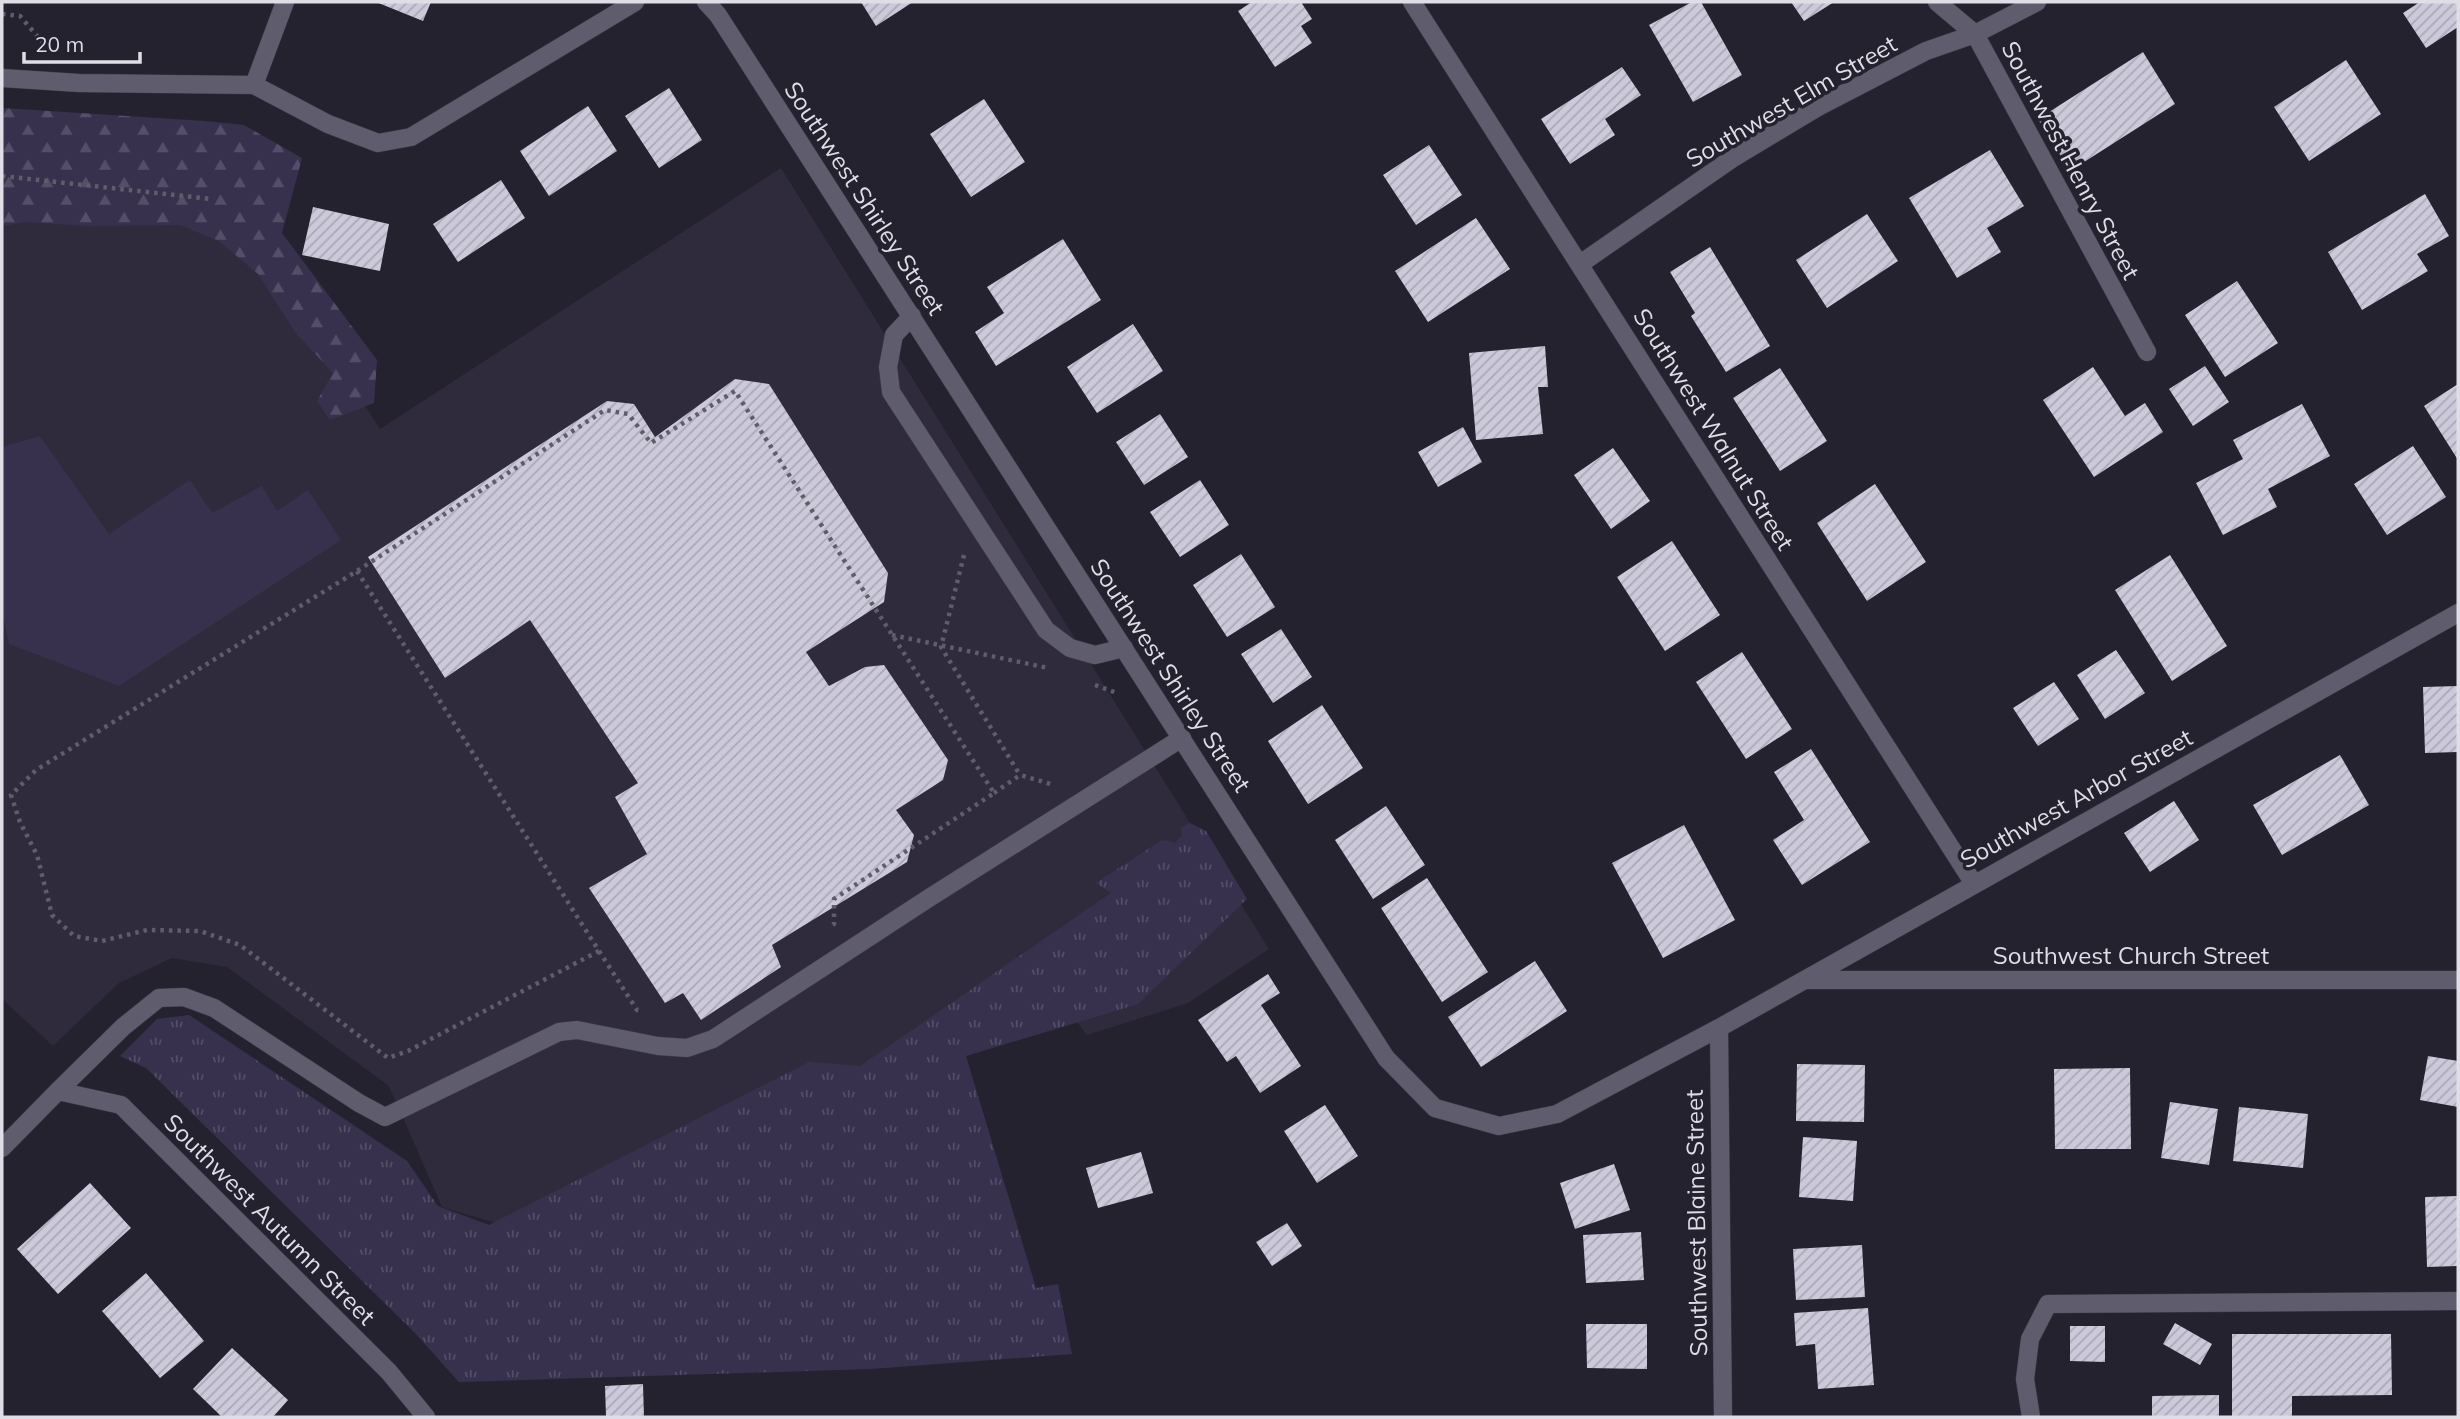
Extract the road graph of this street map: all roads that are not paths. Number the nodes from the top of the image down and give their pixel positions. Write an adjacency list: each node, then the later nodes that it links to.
1 (285, 2): 9 (street)
2 (635, 2): 9 (street)
3 (706, 2): 11 (street, Southwest Shirley Street)
4 (1412, 2): 10 (street, Southwest Walnut Street)
5 (1937, 2): 7 (street, Southwest Henry Street)
6 (2038, 2): 7 (street, Southwest Elm Street)
7 (1975, 34): 10 (street, Southwest Elm Street); 12 (street, Southwest Henry Street)
8 (2, 78): 9 (street)
9 (254, 85)
10 (1580, 264): 16 (street, Southwest Walnut Street)
11 (912, 316): 14 (street, Southwest Shirley Street); 14 (street)
12 (2147, 352)
13 (2458, 613): 16 (street, Southwest Arbor Street)
14 (1124, 648): 15 (street, Southwest Shirley Street)
15 (1182, 738): 19 (street, Southwest Shirley Street); 20 (street)
16 (1974, 884): 17 (street, Southwest Arbor Street)
17 (1804, 980): 18 (street, Southwest Church Street); 19 (street, Southwest Arbor Street)
18 (2458, 980)
19 (1719, 1028): 24 (street, Southwest Blaine Street)
20 (58, 1091): 21 (street); 23 (street, Southwest Autumn Street)
21 (2, 1148)
22 (2458, 1301): 25 (street)
23 (426, 1417)
24 (1723, 1417)
25 (2031, 1417)

